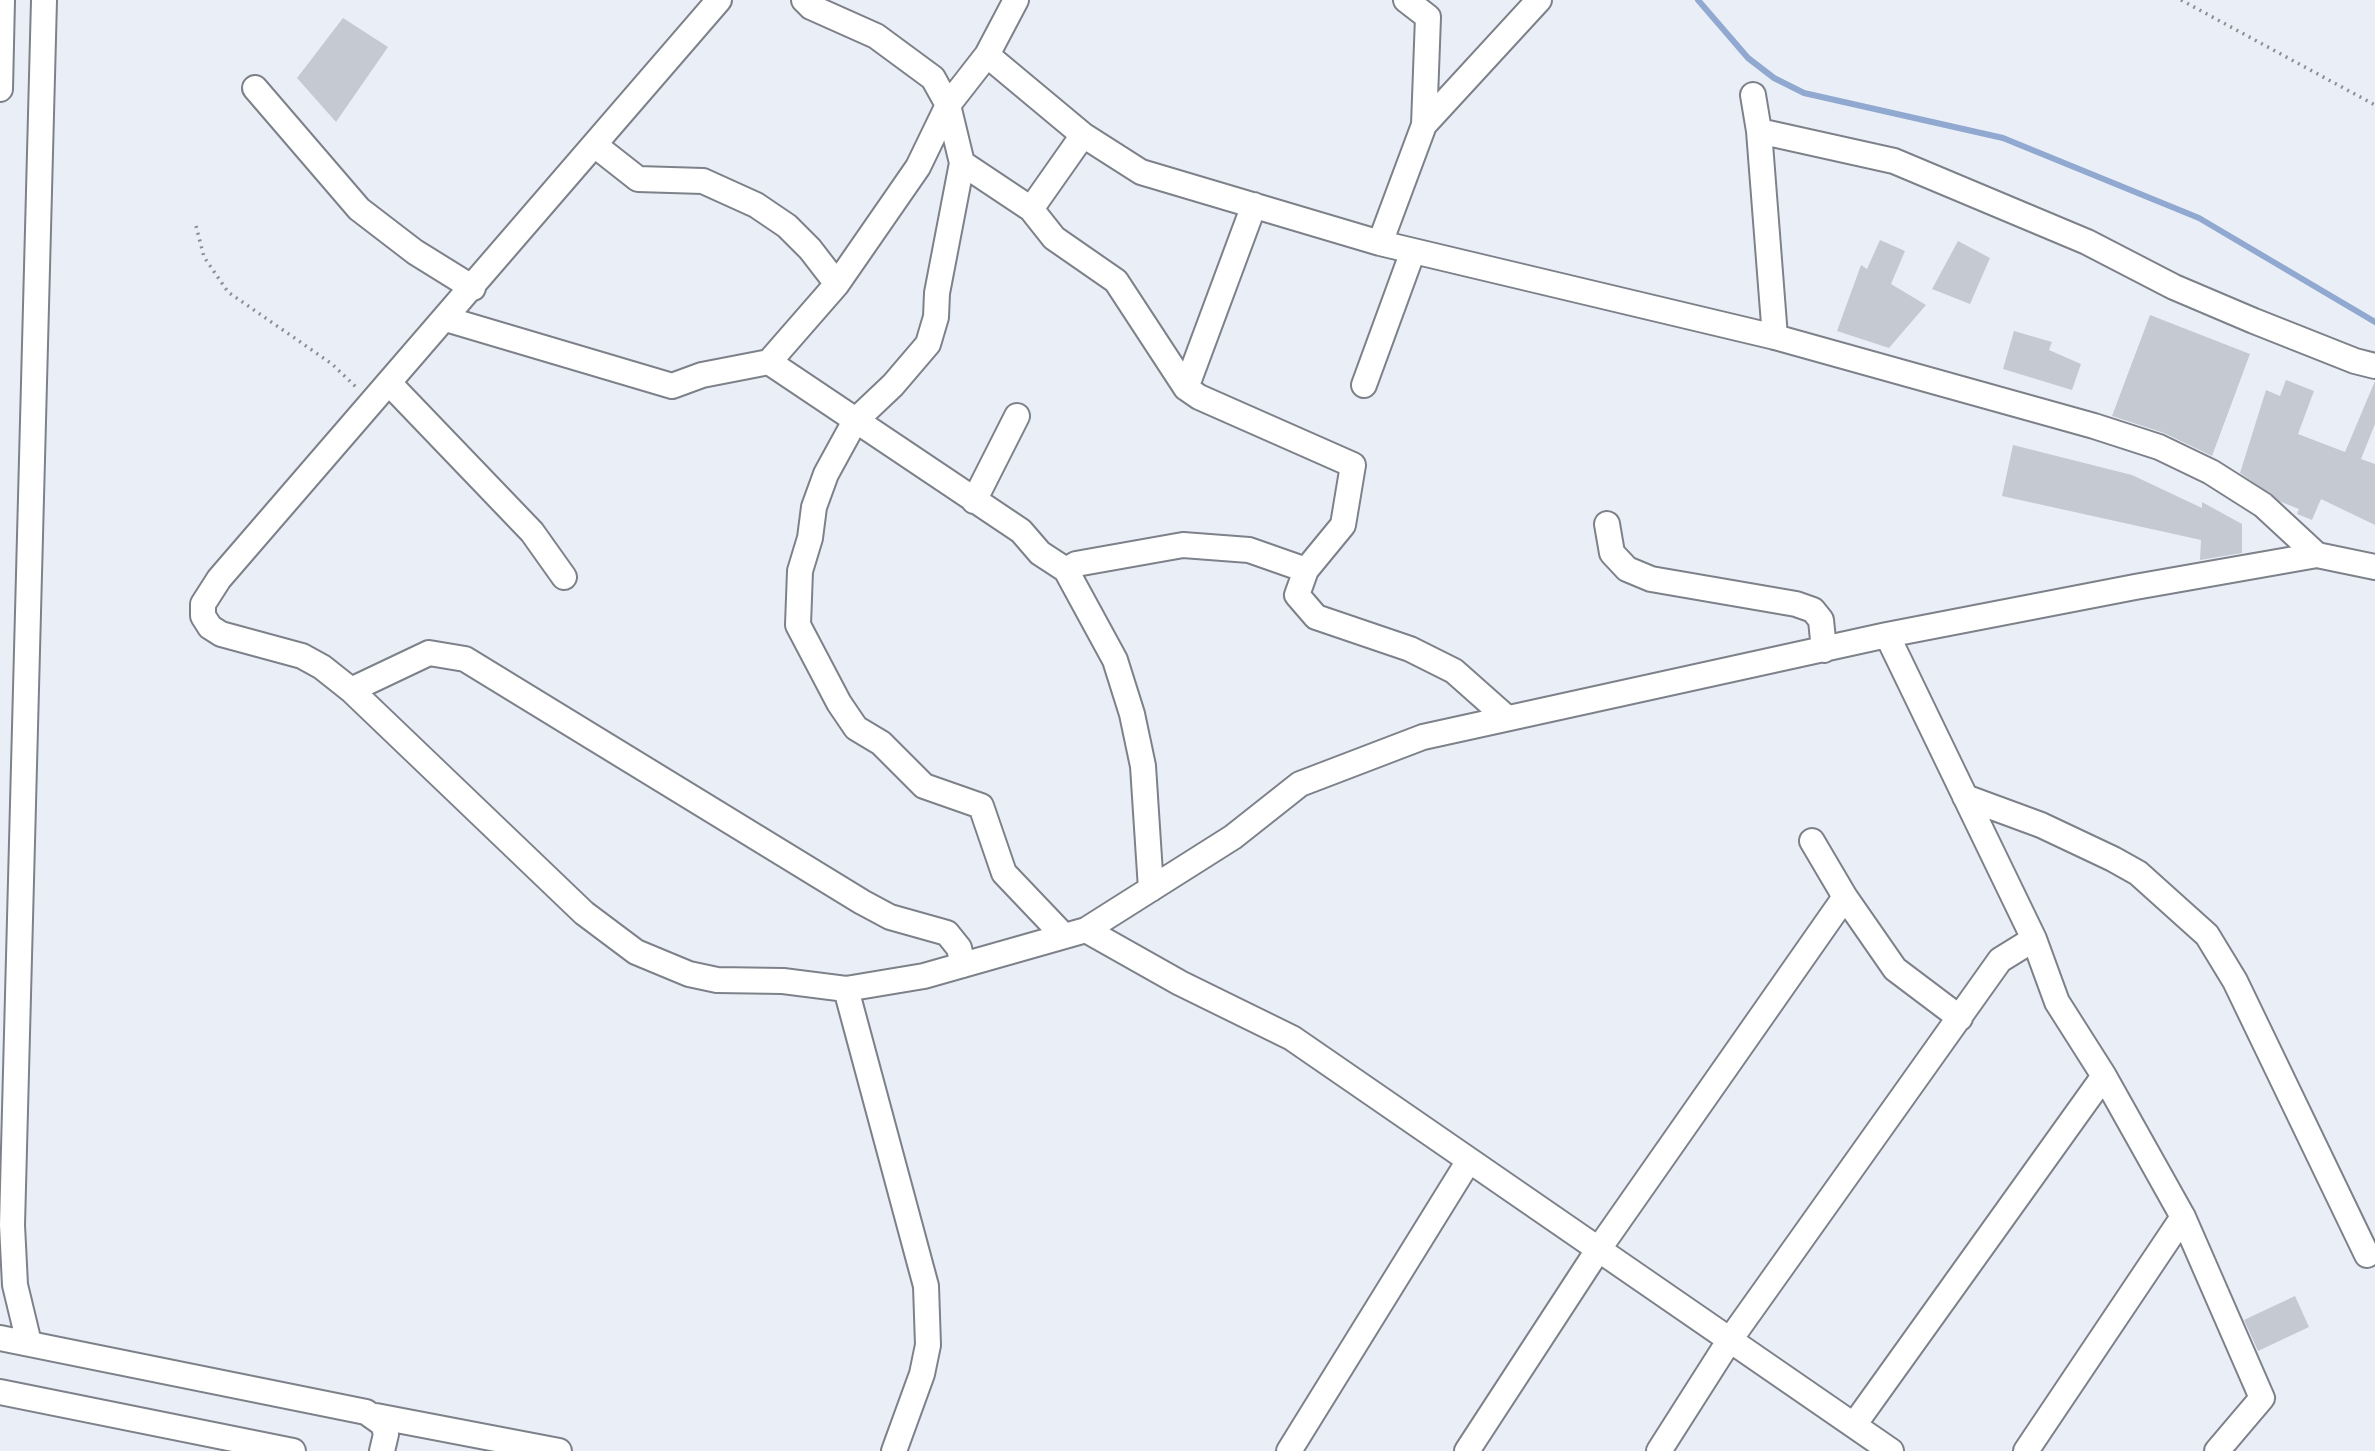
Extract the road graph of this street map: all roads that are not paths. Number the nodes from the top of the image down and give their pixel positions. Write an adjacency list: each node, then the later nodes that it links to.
1 (2, 0): 10 (street)
2 (44, 0): 60 (street)
3 (719, 0): 16 (street)
4 (804, 0): 12 (street)
5 (1016, 0): 8 (street)
6 (1406, 0): 13 (street)
7 (1539, 0): 13 (street)
8 (987, 55): 12 (street); 15 (street)
9 (256, 88): 23 (street)
10 (0, 89)
11 (1753, 95): 14 (street)
12 (948, 106): 17 (street); 22 (street)
13 (1424, 125): 20 (street)
14 (1759, 131): 25 (street); 27 (street)
15 (1083, 135): 18 (street); 19 (street)
16 (596, 146): 22 (street); 23 (street)
17 (962, 163): 19 (street); 32 (street)
18 (1254, 205): 20 (street); 30 (street)
19 (1031, 209): 30 (street)
20 (1380, 243): 21 (street)
21 (1413, 251): 25 (street); 29 (street)
22 (837, 284): 26 (street)
23 (473, 288): 24 (street)
24 (446, 319): 26 (street); 28 (street)
25 (1775, 337): 35 (street)
26 (769, 362): 32 (street)
27 (2375, 366)
28 (390, 384): 39 (street); 42 (street)
29 (1364, 384)
30 (1186, 388): 38 (street)
31 (1017, 416): 33 (street)
32 (855, 421): 33 (street); 48 (street)
33 (974, 501): 37 (street)
34 (1607, 524): 41 (street)
35 (2317, 555): 36 (street); 40 (street)
36 (2375, 567)
37 (1066, 570): 38 (street); 46 (street)
38 (1306, 570): 43 (street)
39 (564, 577)
40 (1887, 635): 41 (street); 44 (street)
41 (1824, 650): 43 (street)
42 (351, 690): 50 (street); 51 (street)
43 (1507, 718): 46 (street)
44 (1965, 797): 49 (street); 57 (street)
45 (1812, 841): 47 (street)
46 (1151, 889): 48 (street)
47 (1845, 897): 52 (street); 56 (street)
48 (1075, 933): 50 (street); 54 (street)
49 (2034, 939): 52 (street); 53 (street)
50 (962, 965): 51 (street)
51 (846, 989): 68 (street)
52 (1959, 1018): 59 (street)
53 (2104, 1076): 55 (street); 63 (street)
54 (1468, 1162): 56 (street); 69 (street)
55 (2183, 1217): 73 (street); 74 (street)
56 (1598, 1250): 59 (street); 70 (street)
57 (2367, 1255)
58 (0, 1338): 60 (street)
59 (1729, 1341): 63 (street); 71 (street)
60 (29, 1343): 62 (street)
61 (0, 1392): 64 (street)
62 (376, 1416): 66 (street); 67 (street)
63 (1854, 1425): 72 (street)
64 (204, 1442): 65 (street)
65 (293, 1451)
66 (382, 1451)
67 (559, 1451)
68 (894, 1451)
69 (1289, 1451)
70 (1467, 1451)
71 (1659, 1451)
72 (1891, 1451)
73 (2026, 1451)
74 (2217, 1451)

